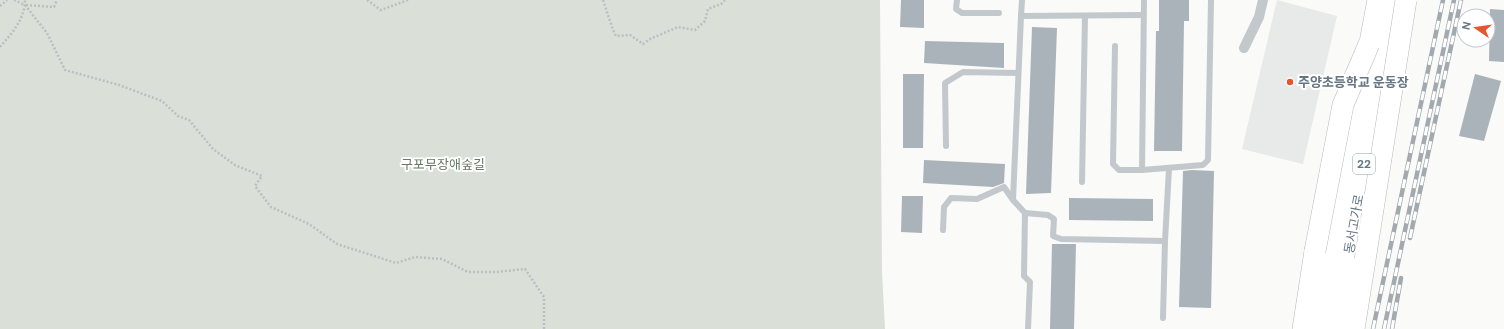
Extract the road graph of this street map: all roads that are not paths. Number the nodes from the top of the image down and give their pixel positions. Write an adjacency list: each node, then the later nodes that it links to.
1 (957, 0): 9 (lane)
2 (1022, 0): 11 (lane)
3 (1144, 0): 10 (lane)
4 (1211, 0): 18 (lane)
5 (1263, 0): 15 (street)
6 (1378, 0): 13 (highway, 동서고가로 / 22)
7 (1394, 0): 29 (highway, 동서고가로 / 22)
8 (1406, 0): 30 (highway, bridge)
9 (999, 13)
10 (1143, 15): 12 (lane); 19 (lane)
11 (1021, 16): 12 (lane); 16 (lane)
12 (1085, 16): 20 (lane)
13 (1369, 44): 27 (highway, bridge); 28 (highway, 동서고가로 / 22, bridge)
14 (1115, 46): 19 (lane)
15 (1244, 48)
16 (1018, 73): 17 (lane); 21 (lane)
17 (946, 146)
18 (1169, 168): 19 (lane); 24 (lane)
19 (1142, 170)
20 (1082, 182)
21 (1013, 200): 22 (lane); 23 (lane)
22 (1025, 213): 24 (lane); 26 (lane)
23 (943, 230)
24 (1165, 241): 25 (lane)
25 (1163, 318)
26 (1028, 329)
27 (1303, 329)
28 (1320, 329)
29 (1335, 329)
30 (1354, 329)

